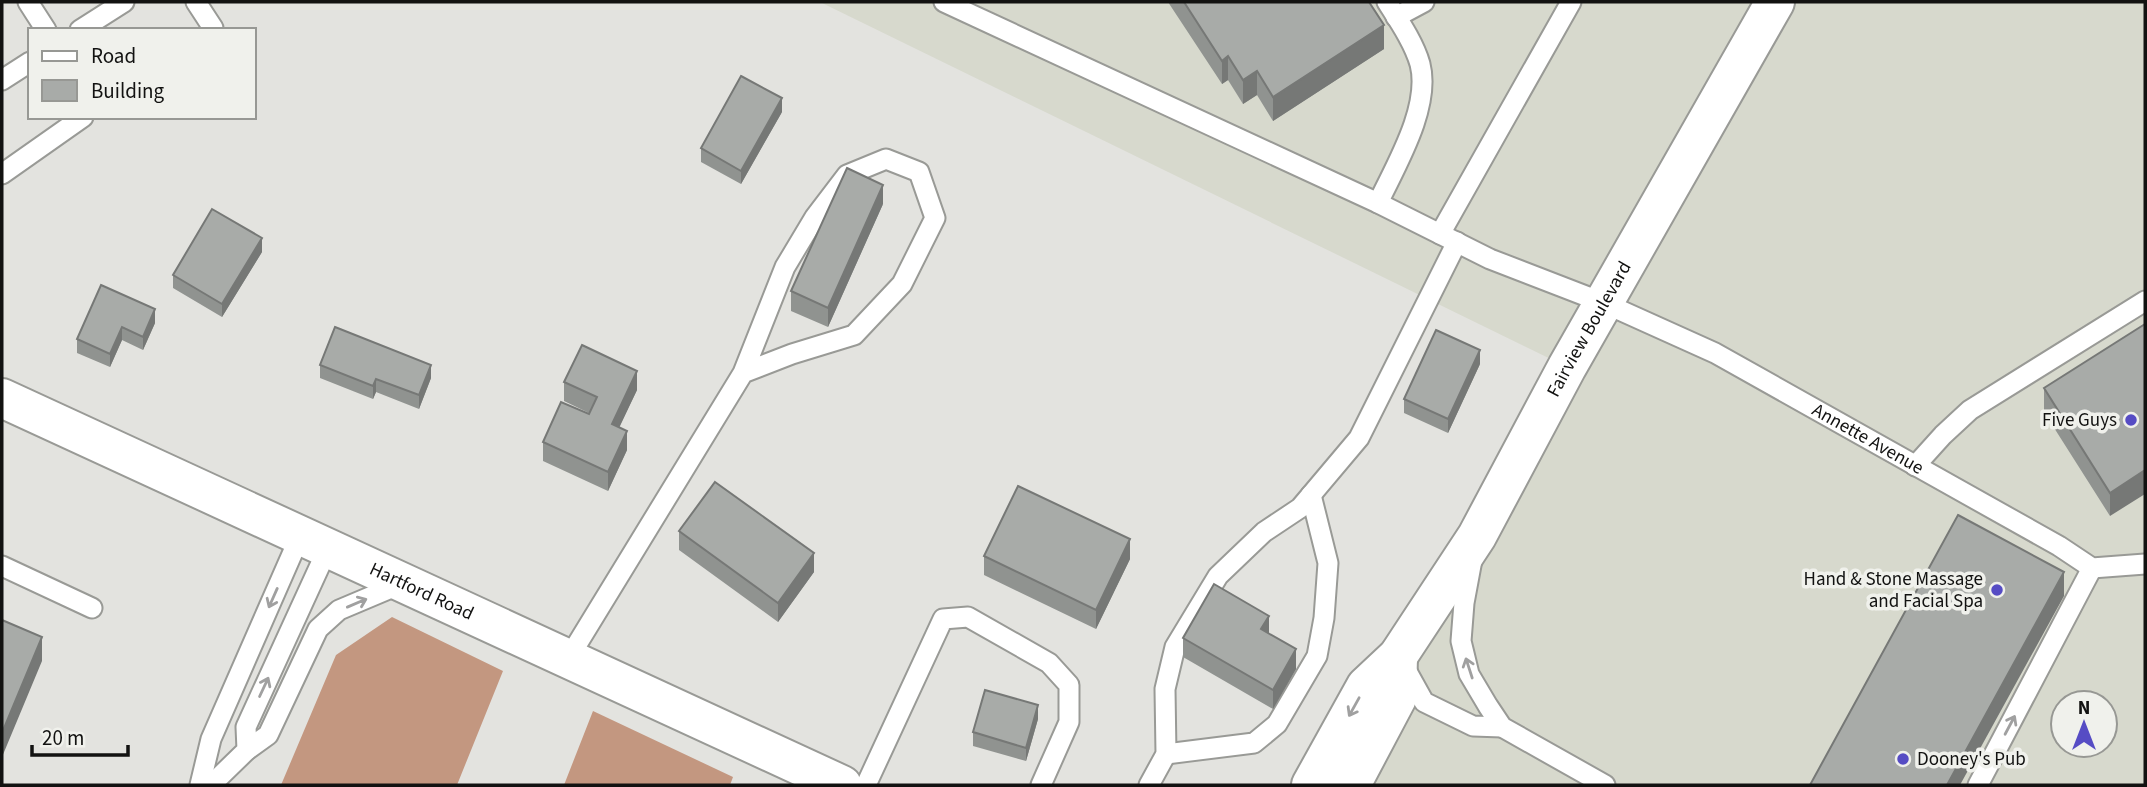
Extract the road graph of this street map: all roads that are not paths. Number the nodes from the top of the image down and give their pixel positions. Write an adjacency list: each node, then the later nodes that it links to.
1 (28, 2): 9 (lane)
2 (124, 2): 10 (lane)
3 (196, 2): 11 (lane)
4 (944, 2): 16 (lane, Annette Avenue)
5 (1424, 2): 8 (lane)
6 (1572, 2): 17 (lane)
7 (1775, 2): 19 (street, Fairview Boulevard)
8 (1392, 9): 16 (lane)
9 (45, 28)
10 (83, 28)
11 (213, 28)
12 (28, 63): 13 (lane)
13 (2, 80)
14 (80, 119): 15 (lane)
15 (2, 174)
16 (1378, 203): 17 (lane, Annette Avenue)
17 (1448, 238): 19 (lane, Annette Avenue); 23 (lane)
18 (2145, 301): 22 (lane, Annette Avenue)
19 (1604, 303): 22 (lane, Annette Avenue); 24 (street, Fairview Boulevard)
20 (743, 373): 20 (lane); 32 (lane)
21 (2, 398): 25 (street, Hartford Road)
22 (1915, 466): 28 (lane)
23 (1311, 495): 35 (lane); 35 (lane)
24 (1477, 536): 31 (street, Fairview Boulevard); 33 (lane, one-way to 24)
25 (314, 542): 29 (street, Hartford Road); 34 (lane, one-way to 25); 37 (lane, one-way to 37)
26 (2145, 564): 28 (lane)
27 (2, 566): 30 (lane)
28 (2092, 568): 46 (lane, one-way to 28)
29 (403, 583): 32 (street, Hartford Road); 34 (lane, one-way to 29)
30 (92, 608)
31 (1398, 656): 33 (lane); 43 (street, Fairview Boulevard, one-way to 43); 44 (street)
32 (568, 659): 36 (street, Hartford Road)
33 (1502, 727): 45 (lane)
34 (247, 750): 38 (lane)
35 (1166, 754): 42 (lane)
36 (799, 776): 39 (street, Hartford Road)
37 (200, 785)
38 (212, 785)
39 (842, 785)
40 (866, 785): 41 (lane)
41 (1041, 785)
42 (1149, 785)
43 (1311, 785)
44 (1351, 785)
45 (1605, 785)
46 (1978, 785)

